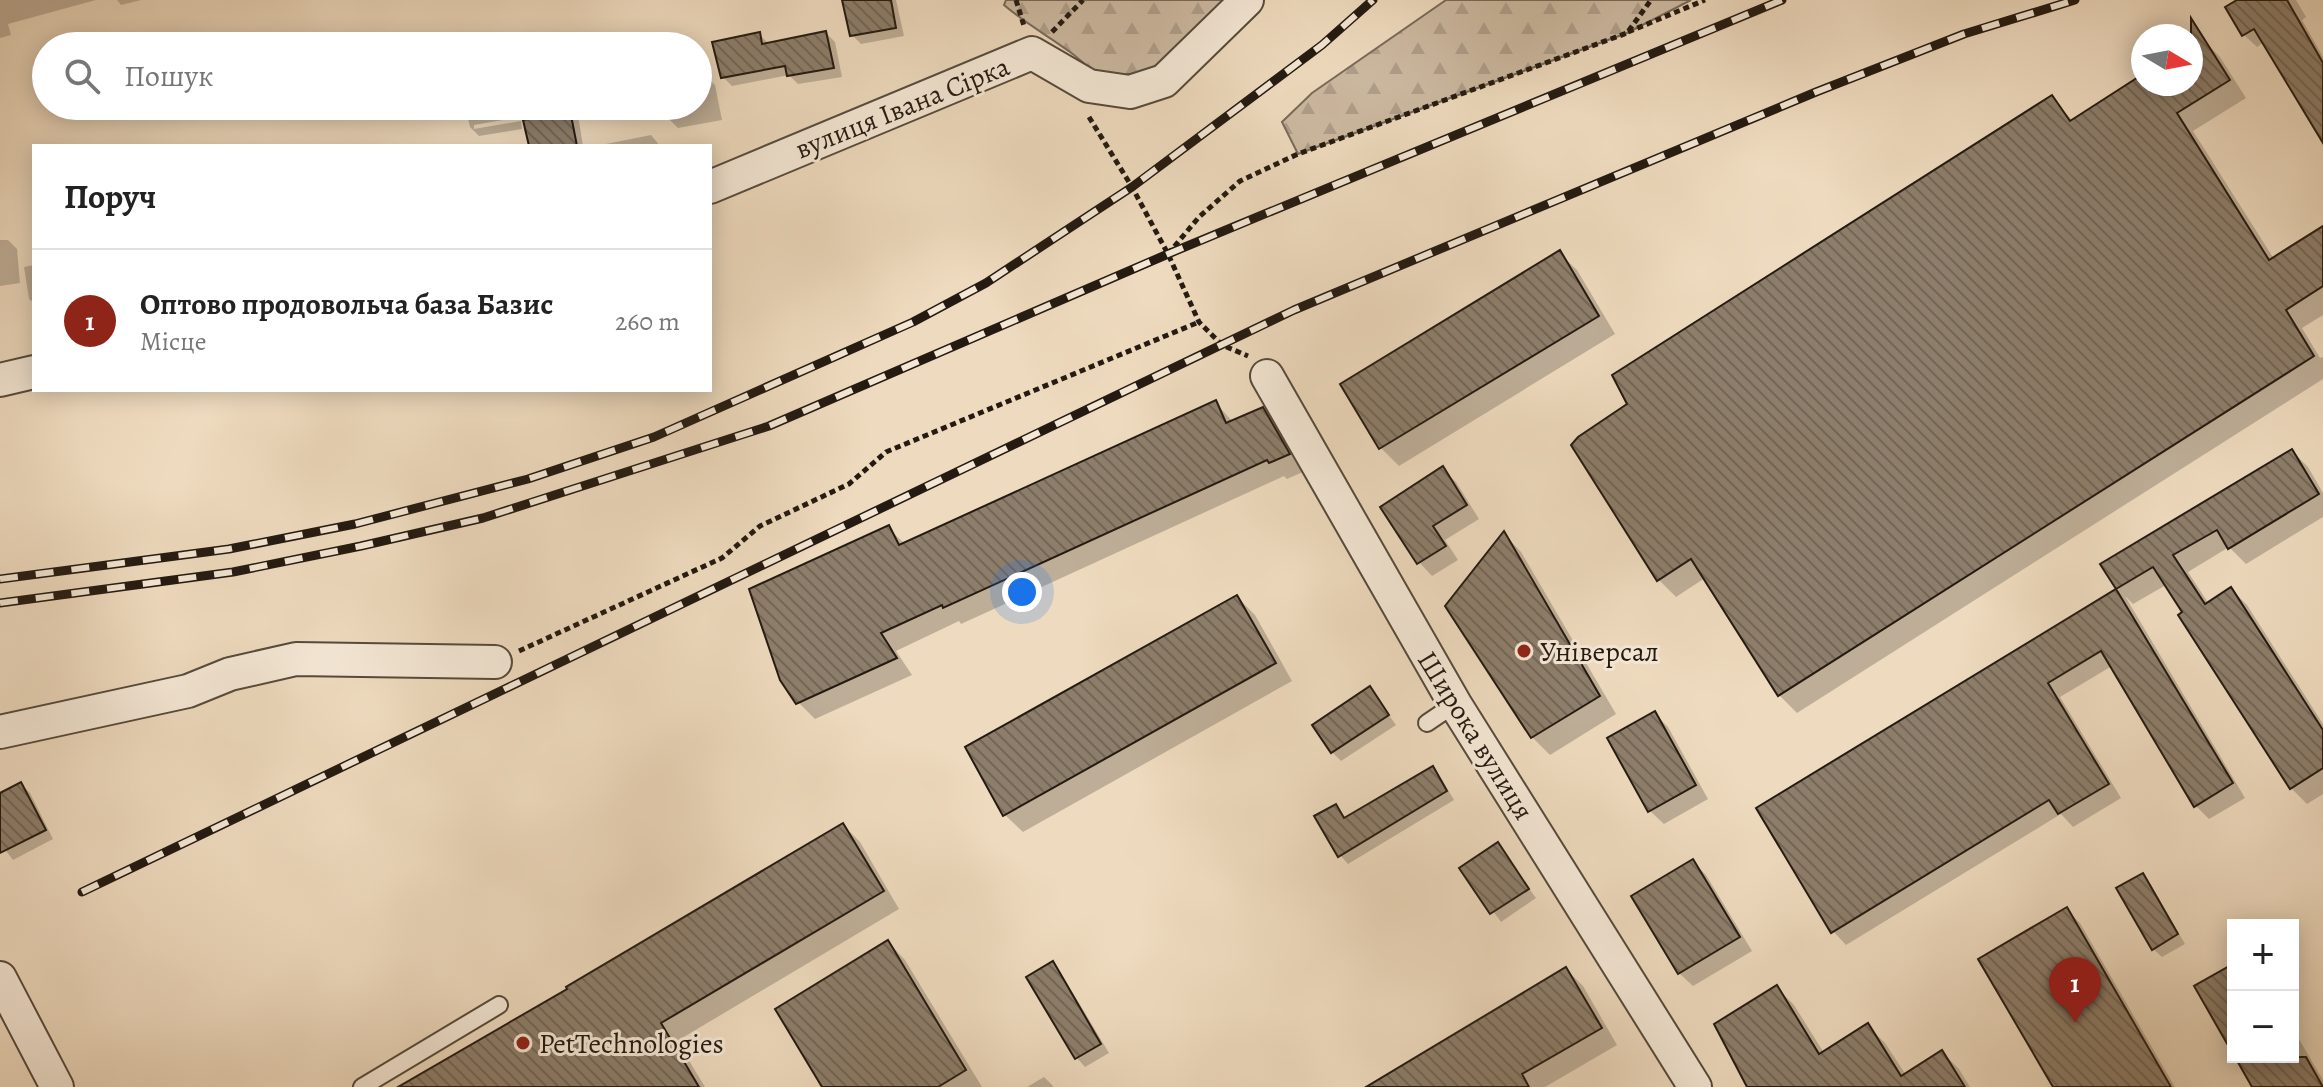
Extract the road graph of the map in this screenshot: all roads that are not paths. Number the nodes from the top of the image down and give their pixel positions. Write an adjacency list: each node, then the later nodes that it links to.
1 (1247, 0): 2 (street, вулиця Івана Сірка)
2 (712, 186)
3 (32, 372): 5 (street)
4 (1267, 376): 7 (street, Широка вулиця)
5 (0, 380)
6 (495, 662): 9 (street)
7 (1455, 704): 8 (lane); 14 (street, Широка вулиця)
8 (1427, 723)
9 (0, 732)
10 (0, 978): 12 (street)
11 (499, 1005): 13 (lane)
12 (57, 1087)
13 (362, 1087)
14 (1695, 1087)

